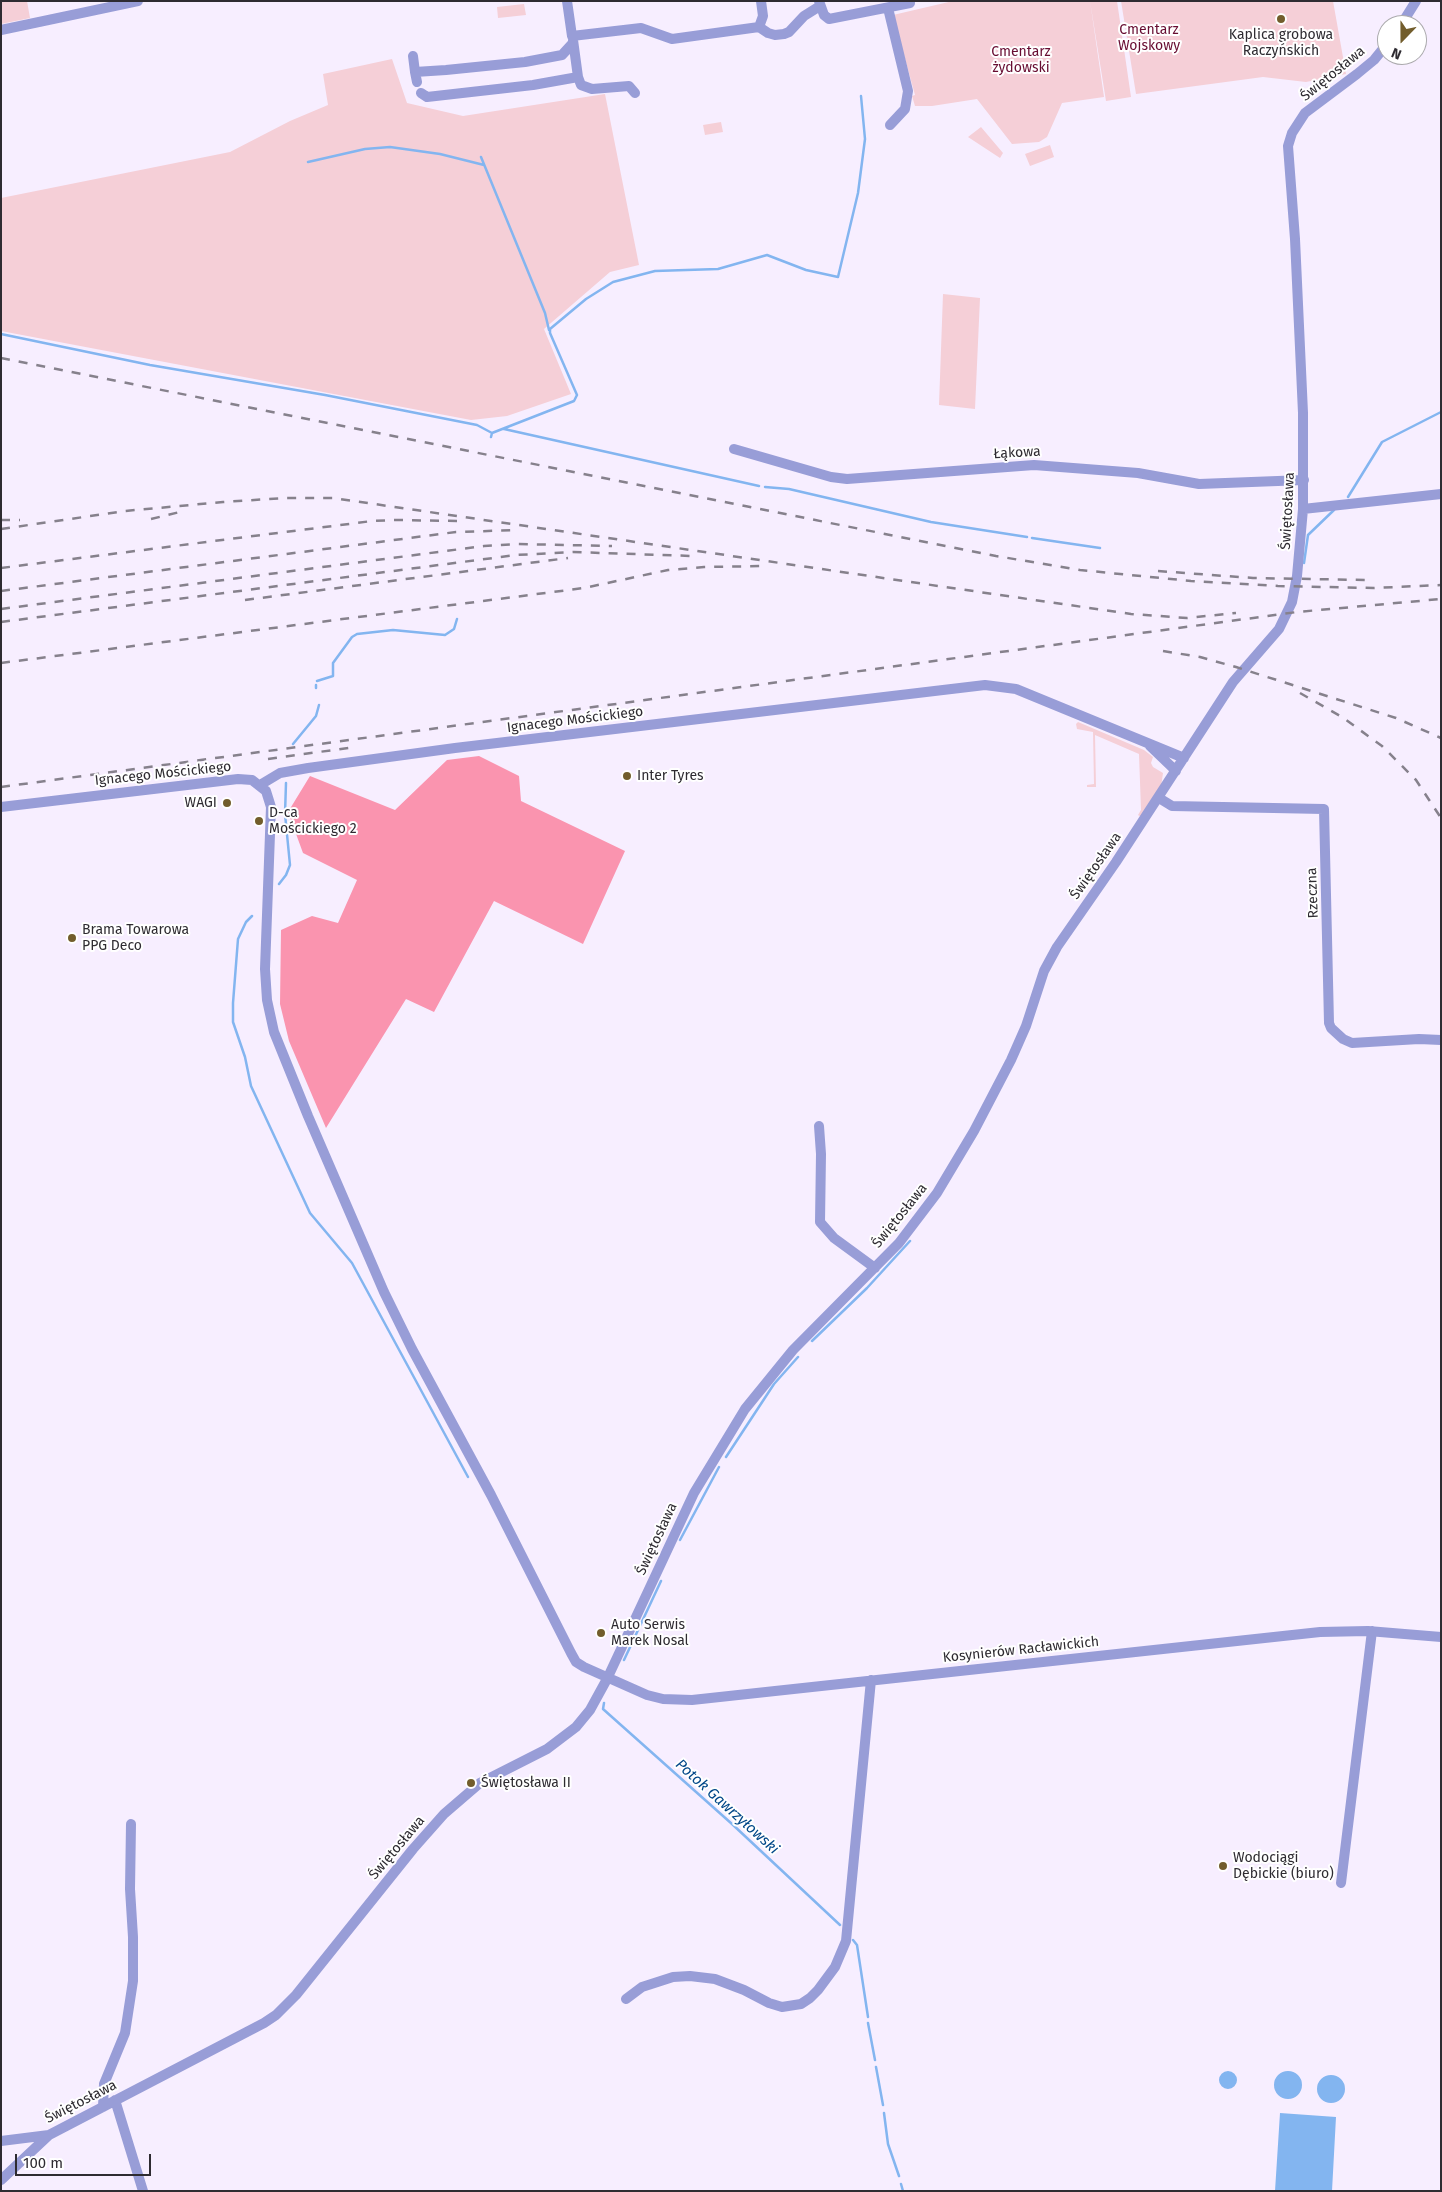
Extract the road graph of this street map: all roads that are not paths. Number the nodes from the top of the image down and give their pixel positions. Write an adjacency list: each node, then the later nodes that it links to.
1 (138, 1): 10 (street)
2 (567, 1): 11 (street)
3 (761, 1): 9 (street)
4 (1416, 1): 8 (street)
5 (910, 3): 7 (street)
6 (819, 4): 7 (street); 9 (street)
7 (888, 8): 17 (street)
8 (1407, 15)
9 (759, 27): 11 (street)
10 (1, 30)
11 (572, 40): 12 (street); 14 (street)
12 (413, 56)
13 (1377, 56): 19 (street, Świętosława)
14 (578, 77): 15 (street); 16 (street)
15 (421, 93)
16 (635, 93)
17 (890, 125)
18 (734, 448): 19 (street, Łąkowa)
19 (1304, 480): 21 (street, Świętosława)
20 (1441, 494): 21 (street)
21 (1303, 509): 23 (street, Świętosława)
22 (1147, 743): 23 (street, Ignacego Mościckiego); 24 (street, Ignacego Mościckiego); 25 (street, Ignacego Mościckiego)
23 (1184, 758): 24 (street, Świętosława)
24 (1176, 771): 26 (street, Świętosława)
25 (260, 785): 27 (street, Ignacego Mościckiego); 33 (street, Kosynierów Racławickich)
26 (1159, 798): 28 (street, Rzeczna); 30 (street, Świętosława)
27 (1, 806)
28 (1441, 1040)
29 (819, 1126): 30 (street)
30 (875, 1268): 33 (street, Świętosława)
31 (1372, 1631): 32 (street, Kosynierów Racławickich); 34 (street, Kosynierów Racławickich); 36 (street)
32 (1441, 1637)
33 (607, 1679): 34 (street, Kosynierów Racławickich); 38 (street, Świętosława)
34 (871, 1680): 37 (street)
35 (131, 1824): 39 (street)
36 (1342, 1884)
37 (626, 1999)
38 (115, 2100): 39 (street, Świętosława); 43 (street)
39 (103, 2107): 40 (street, Świętosława)
40 (49, 2135): 41 (street, Świętosława); 42 (street)
41 (1, 2141)
42 (1, 2180)
43 (142, 2191)

